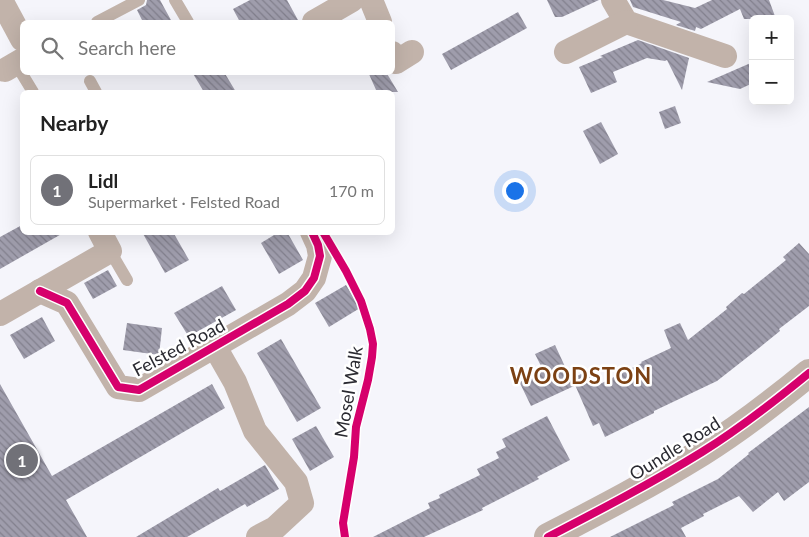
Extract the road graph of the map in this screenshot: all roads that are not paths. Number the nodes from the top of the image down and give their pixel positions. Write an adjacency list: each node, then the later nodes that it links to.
1 (1, 0): 12 (street)
2 (139, 0): 7 (lane)
3 (176, 0): 8 (lane)
4 (352, 0): 9 (street)
5 (371, 0): 10 (street)
6 (613, 0): 11 (street)
7 (101, 20)
8 (187, 20)
9 (317, 20)
10 (379, 20)
11 (626, 22): 13 (street); 14 (street)
12 (20, 36)
13 (566, 52)
14 (725, 56)
15 (21, 75): 16 (lane)
16 (32, 90)
17 (313, 235): 22 (street, Felsted Road)
18 (105, 242): 19 (lane); 20 (street)
19 (127, 280)
20 (40, 291): 21 (street); 22 (street, Felsted Road)
21 (0, 314)
22 (215, 347): 24 (street, Felsted Road)
23 (809, 373): 25 (main road, Oundle Road)
24 (258, 537)
25 (548, 537)

